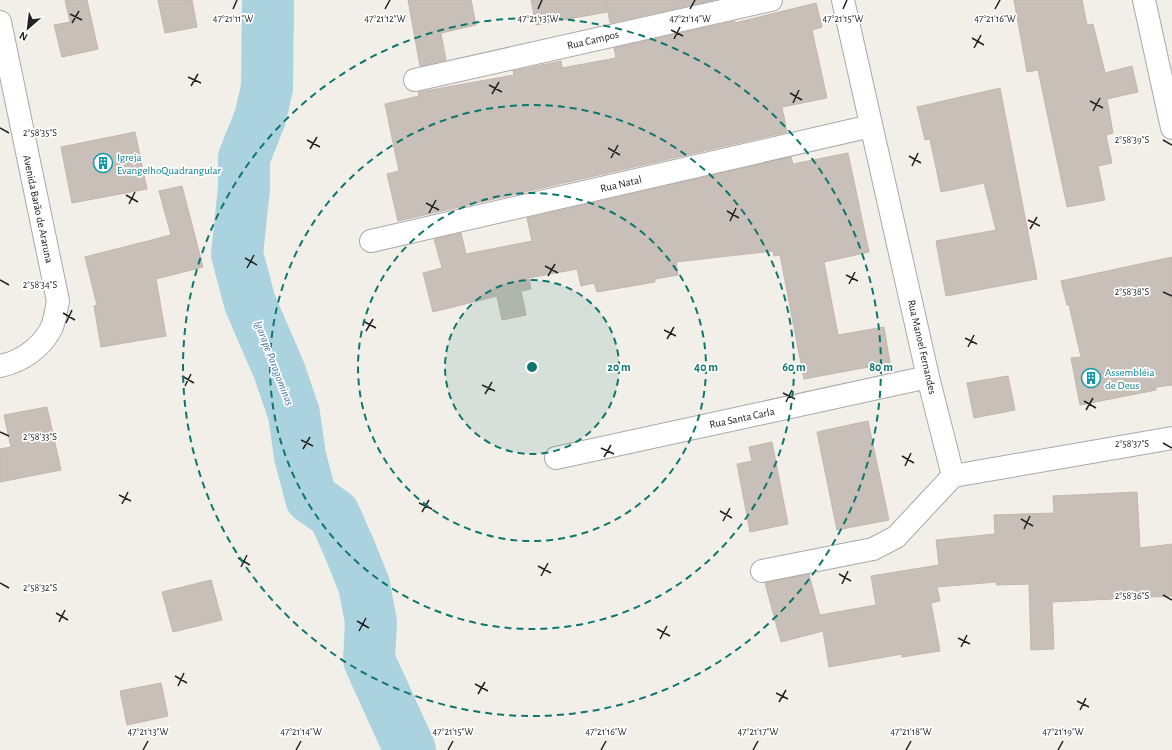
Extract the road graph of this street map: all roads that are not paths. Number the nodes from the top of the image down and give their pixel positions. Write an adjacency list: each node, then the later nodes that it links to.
1 (770, 0): 5 (street, Rua Campos)
2 (843, 0): 6 (street, Rua Manoel Fernandes)
3 (1144, 0): 7 (street)
4 (0, 22): 9 (street, Avenida Barão de Araruna)
5 (415, 80)
6 (871, 126): 8 (street, Rua Natal); 10 (street, Rua Manoel Fernandes)
7 (1172, 128)
8 (371, 241)
9 (0, 366)
10 (928, 377): 12 (street, Rua Santa Carla); 13 (street, Rua Manoel Fernandes)
11 (1172, 438): 13 (street)
12 (556, 458)
13 (953, 476): 14 (street)
14 (762, 571)

